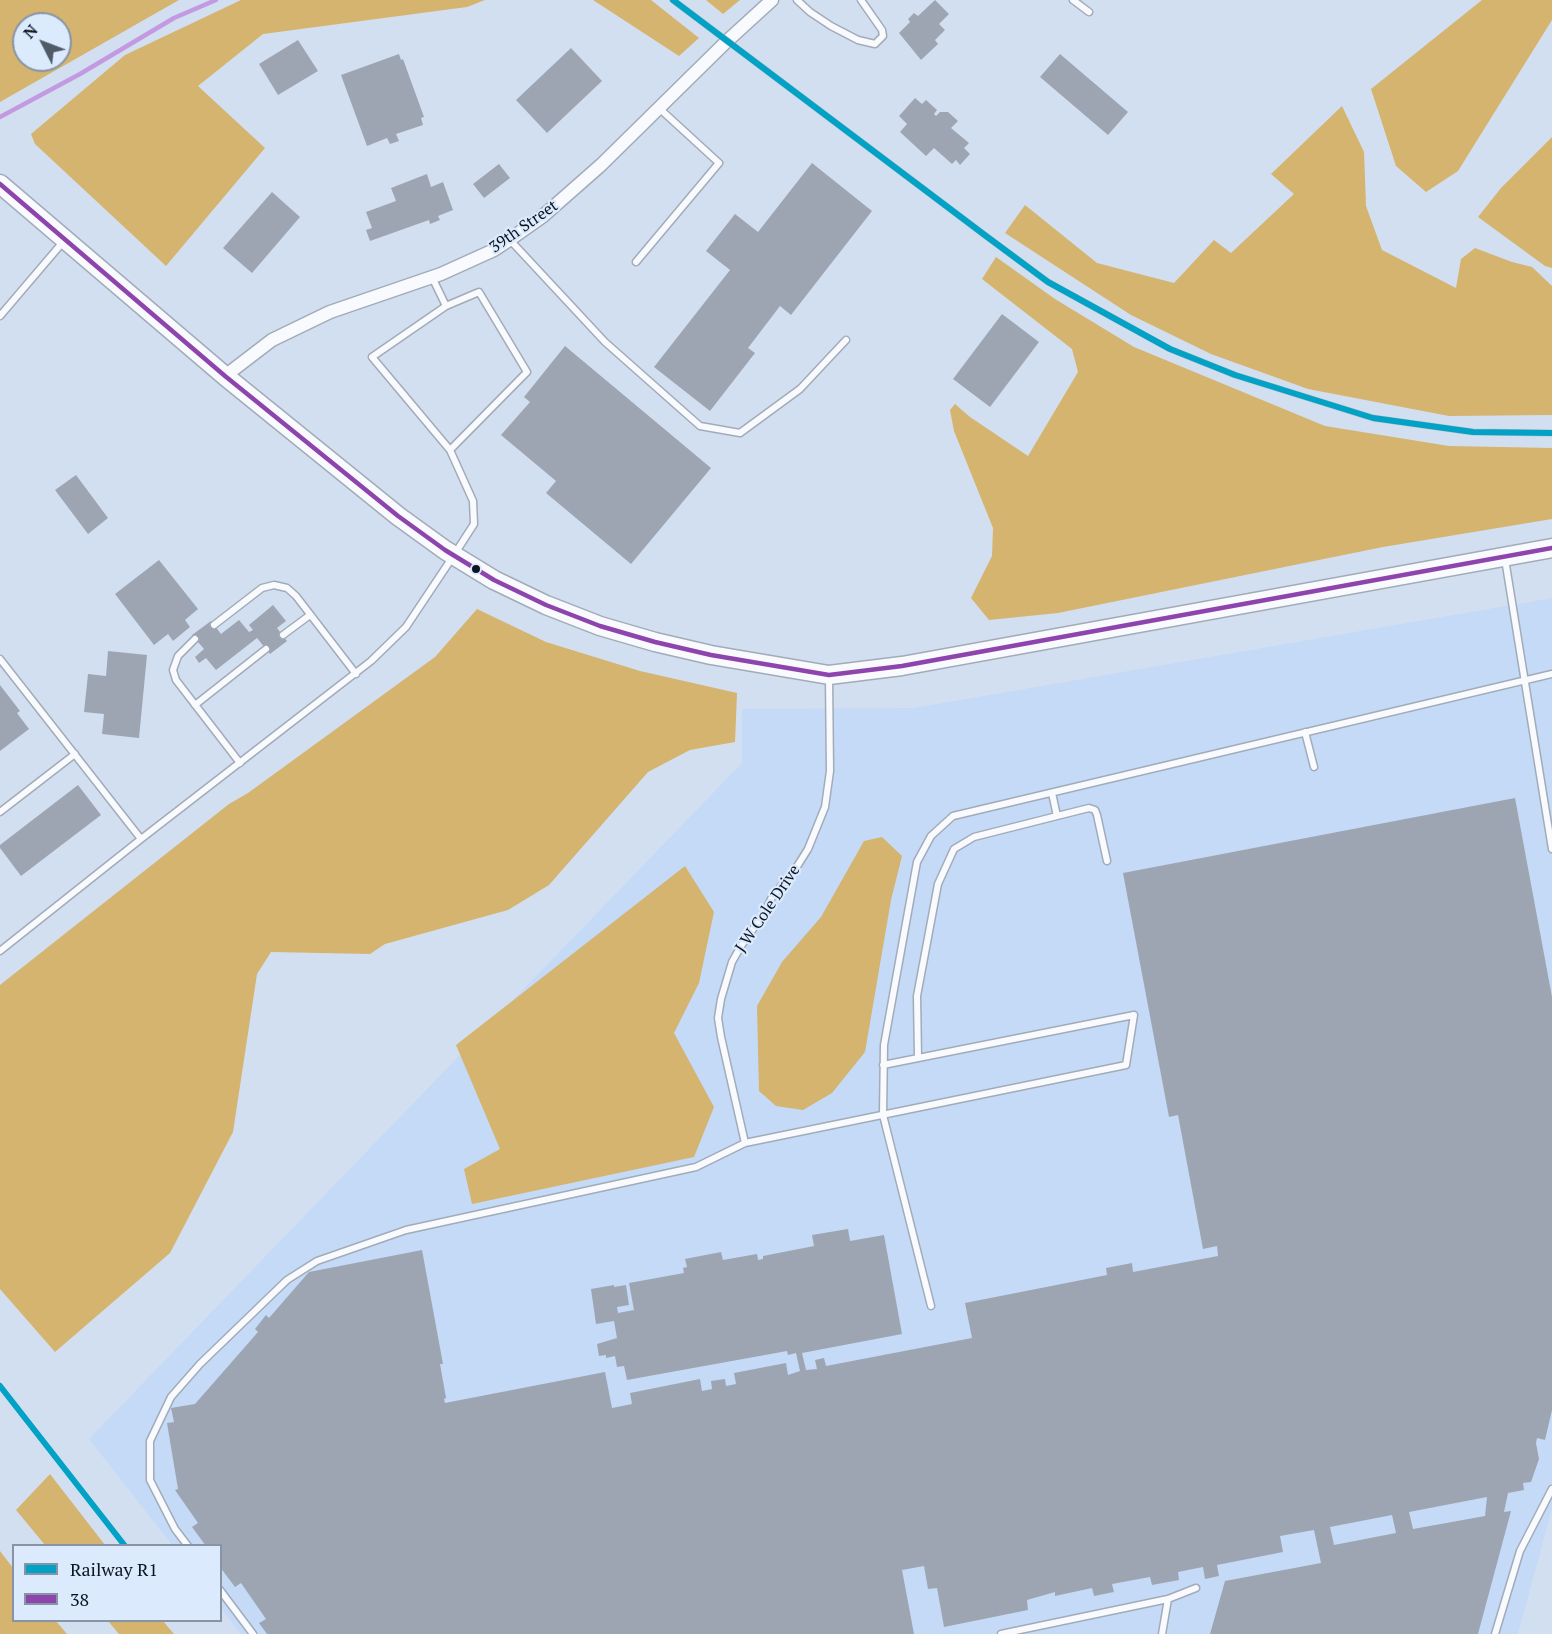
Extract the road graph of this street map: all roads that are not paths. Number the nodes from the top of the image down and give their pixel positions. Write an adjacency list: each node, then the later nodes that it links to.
1 (772, 0): 6 (street, 39th Street)
2 (797, 0): 3 (lane)
3 (861, 0)
4 (1073, 0): 5 (lane)
5 (1089, 12)
6 (660, 109): 9 (street, 39th Street); 10 (lane)
7 (0, 184): 8 (street)
8 (66, 239): 13 (lane); 15 (street)
9 (509, 240): 11 (street, 39th Street); 14 (lane)
10 (636, 262)
11 (432, 277): 12 (lane); 15 (street, 39th Street)
12 (446, 306): 16 (lane); 16 (lane)
13 (0, 316)
14 (846, 340)
15 (225, 376): 18 (street)
16 (450, 450): 18 (lane)
17 (1552, 548): 19 (street)
18 (454, 555): 26 (lane); 28 (street)
19 (1505, 557): 28 (street); 29 (lane)
20 (310, 615): 21 (lane); 22 (lane); 26 (lane)
21 (214, 625)
22 (283, 635)
23 (195, 639): 30 (lane)
24 (266, 649): 30 (lane)
25 (0, 659): 32 (lane)
26 (356, 674): 33 (lane)
27 (1552, 674): 29 (lane)
28 (829, 675): 45 (lane, J W Cole Drive)
29 (1524, 681): 31 (lane); 39 (lane)
30 (195, 705): 33 (lane)
31 (1305, 732): 34 (lane); 35 (lane)
32 (75, 754): 36 (lane); 38 (lane)
33 (240, 763): 38 (lane)
34 (1314, 767)
35 (1052, 793): 37 (lane); 43 (lane)
36 (0, 812)
37 (1057, 816): 40 (lane); 42 (lane)
38 (141, 839): 41 (lane)
39 (1552, 849)
40 (1107, 861)
41 (0, 951)
42 (918, 1058): 43 (lane); 44 (lane)
43 (883, 1065): 44 (lane)
44 (883, 1115): 45 (lane); 46 (lane)
45 (745, 1143): 48 (lane)
46 (931, 1306)
47 (1552, 1489): 55 (lane)
48 (187, 1544)
49 (1196, 1588): 51 (lane)
50 (222, 1593): 52 (lane)
51 (1168, 1599): 53 (lane); 54 (lane)
52 (253, 1634)
53 (1001, 1634)
54 (1162, 1634)
55 (1495, 1634)

